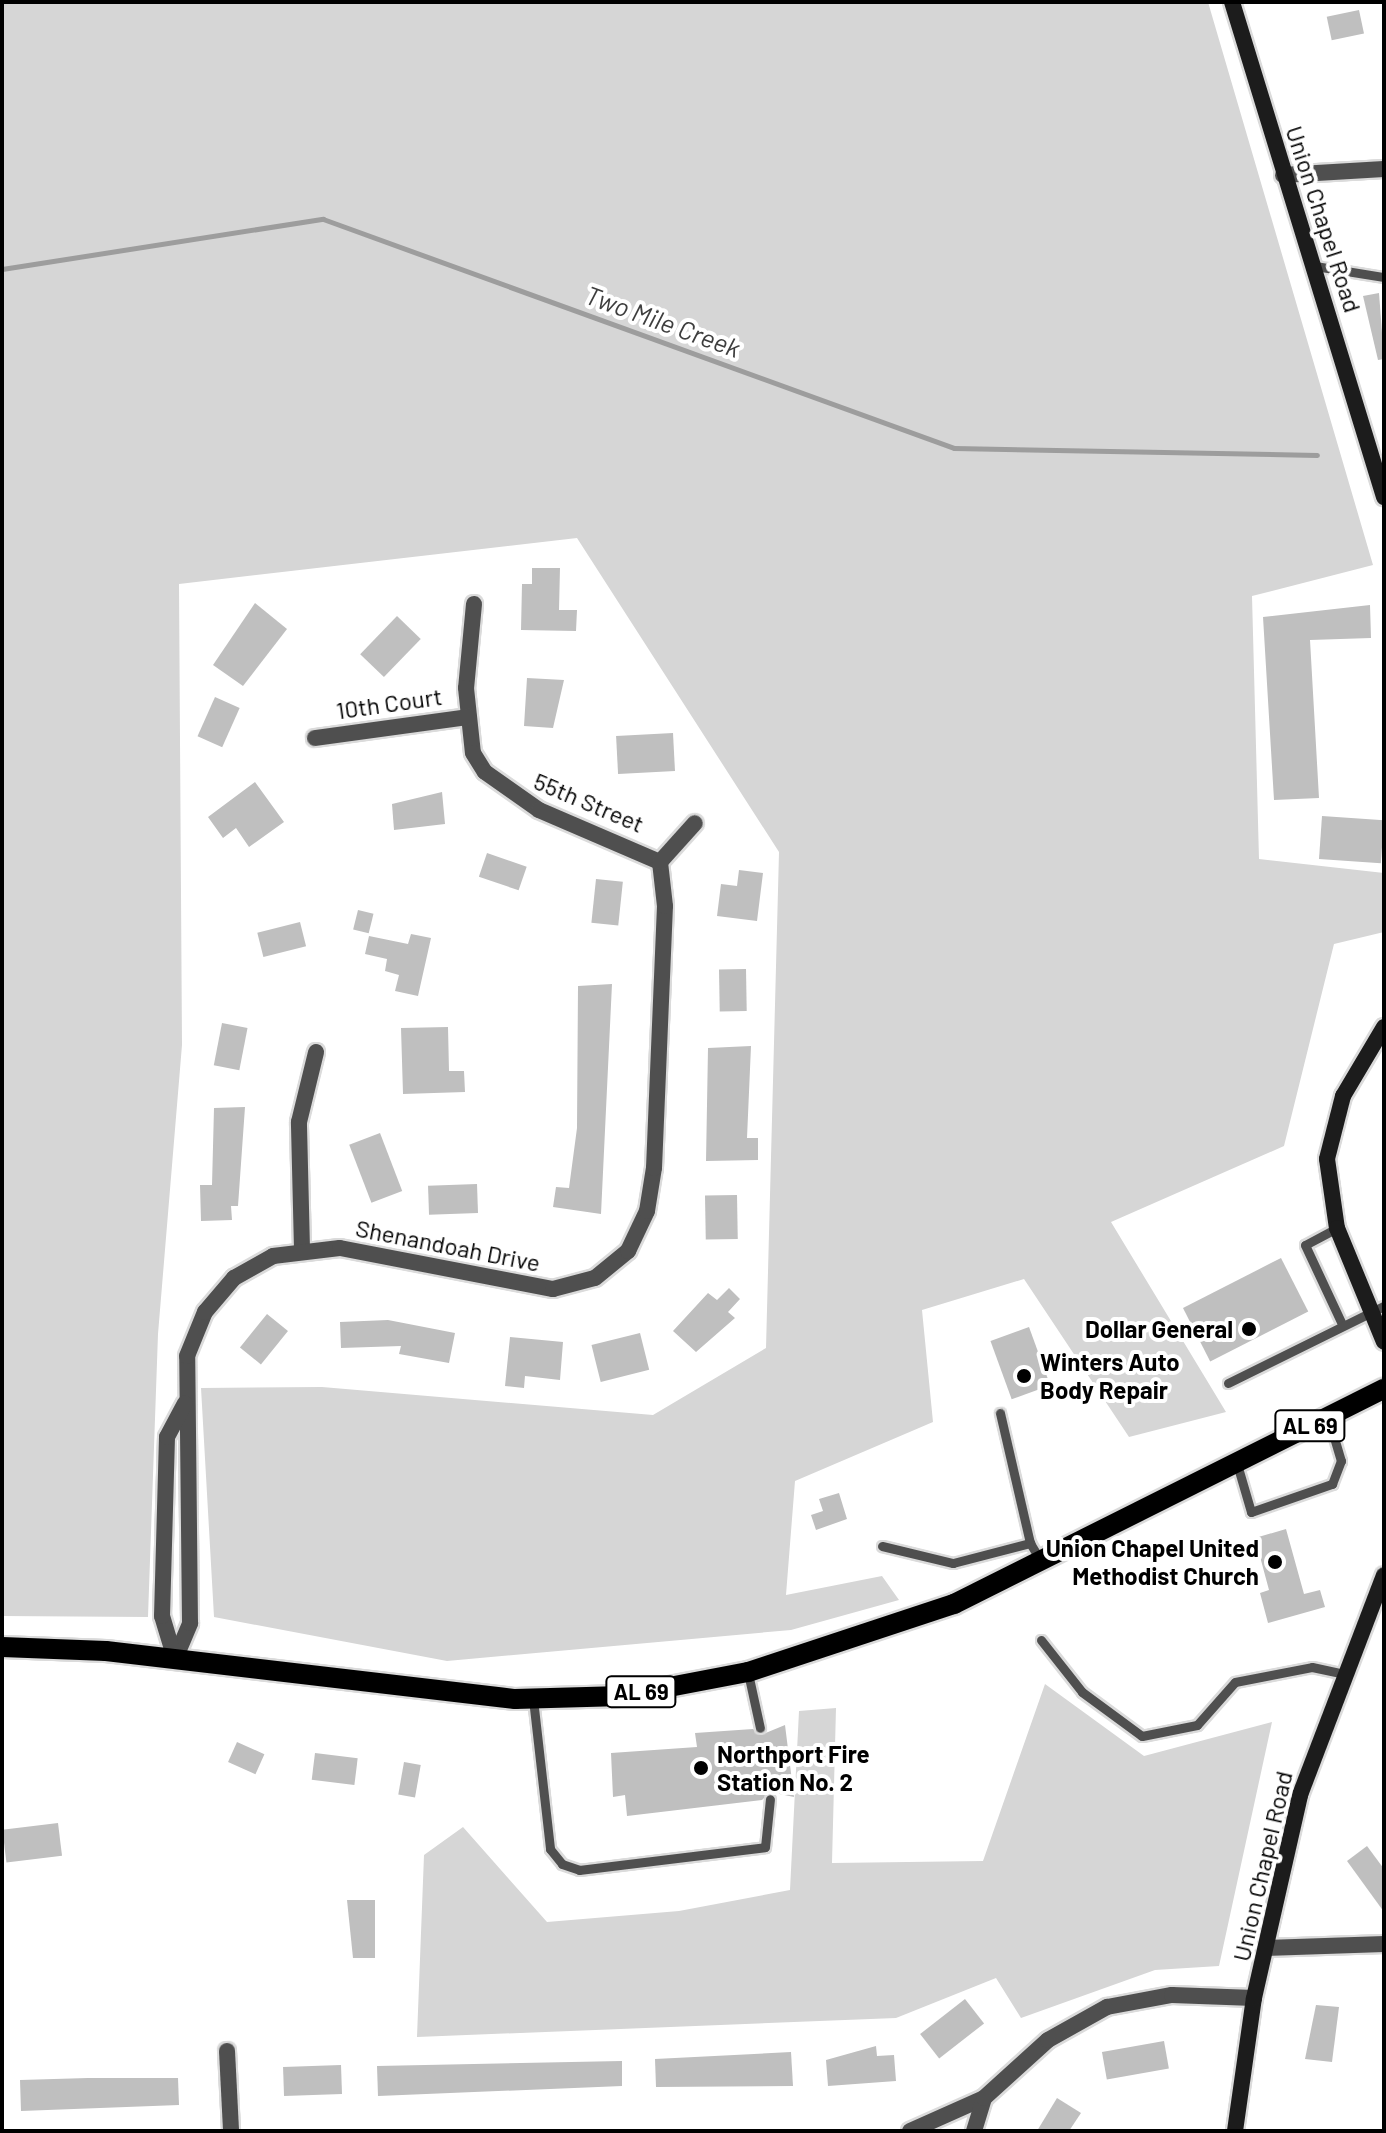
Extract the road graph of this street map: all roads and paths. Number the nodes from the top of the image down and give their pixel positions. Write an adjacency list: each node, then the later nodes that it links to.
1 (1238, 4): 3 (street, Union Chapel Road)
2 (1384, 169): 3 (street)
3 (1283, 175): 4 (street, Union Chapel Road)
4 (1315, 266): 5 (lane); 6 (street, Union Chapel Road)
5 (1384, 277)
6 (1384, 497)
7 (474, 604): 8 (street, 55th Street)
8 (469, 717): 9 (street, 10th Court); 11 (street, 55th Street)
9 (315, 738)
10 (695, 823): 11 (street)
11 (660, 862): 15 (street, Shenandoah Drive)
12 (1384, 1027): 14 (street)
13 (316, 1052): 15 (street)
14 (1337, 1228): 16 (street); 17 (lane)
15 (302, 1249): 21 (street, Shenandoah Drive)
16 (1376, 1309): 17 (lane); 18 (street)
17 (1342, 1324): 19 (lane)
18 (1384, 1342)
19 (1228, 1383)
20 (1384, 1389): 23 (main road, AL 69)
21 (185, 1403): 31 (street, Shenandoah Drive); 31 (street, Shenandoah Drive)
22 (1000, 1413): 25 (lane)
23 (1328, 1417): 24 (main road, AL 69); 24 (lane)
24 (1237, 1464): 27 (main road, AL 69)
25 (1030, 1543): 26 (lane); 27 (lane)
26 (882, 1546)
27 (1043, 1564): 32 (main road, AL 69)
28 (1384, 1575): 33 (street, Union Chapel Road)
29 (1041, 1640): 33 (lane)
30 (2, 1647): 31 (main road, AL 69)
31 (175, 1659): 34 (main road, AL 69)
32 (748, 1672): 34 (main road, AL 69); 35 (lane)
33 (1345, 1674): 38 (street, Union Chapel Road)
34 (533, 1699): 36 (lane)
35 (760, 1728)
36 (770, 1799)
37 (1384, 1944): 38 (street)
38 (1266, 1948): 39 (street, Union Chapel Road)
39 (1254, 1998): 41 (street); 45 (street, Union Chapel Road)
40 (227, 2051): 42 (street)
41 (984, 2098): 43 (street); 44 (street)
42 (231, 2131)
43 (910, 2131)
44 (974, 2131)
45 (1235, 2131)

